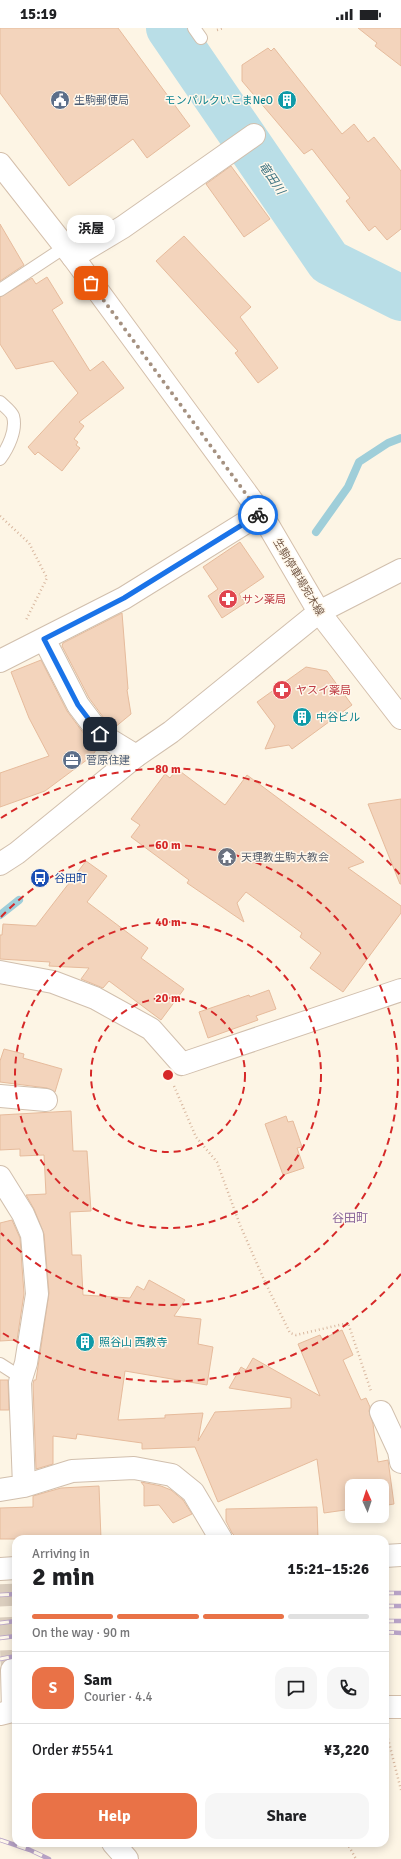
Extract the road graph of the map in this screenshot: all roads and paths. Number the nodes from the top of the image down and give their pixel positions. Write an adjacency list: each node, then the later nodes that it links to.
1 (254, 135): 3 (street)
2 (0, 164): 3 (street, 生駒停車場宛木線)
3 (69, 252): 4 (lane); 9 (street, 生駒停車場宛木線)
4 (0, 290)
5 (0, 402): 7 (lane)
6 (0, 413): 7 (lane)
7 (14, 425): 8 (lane)
8 (0, 459)
9 (260, 513): 12 (street, 生駒停車場宛木線); 14 (street)
10 (0, 516): 13 (path)
11 (401, 570): 12 (street)
12 (319, 612): 16 (street, 生駒停車場宛木線); 17 (street)
13 (23, 625)
14 (44, 639): 15 (street); 17 (street)
15 (0, 661)
16 (401, 718)
17 (136, 756): 18 (street)
18 (0, 864)
19 (0, 972): 21 (street)
20 (401, 990): 21 (street)
21 (182, 1064): 27 (path)
22 (0, 1096): 23 (street)
23 (46, 1100)
24 (0, 1177): 26 (street)
25 (0, 1364): 26 (lane)
26 (22, 1378): 29 (street)
27 (381, 1412): 28 (street)
28 (401, 1462)
29 (24, 1486): 30 (street); 31 (street)
30 (0, 1490)
31 (220, 1535)
32 (401, 1555): 33 (street)
33 (389, 1556)
34 (12, 1670): 37 (street)
35 (389, 1707): 36 (street)
36 (401, 1707)
37 (11, 1713)
38 (389, 1746): 39 (path)
39 (401, 1790)
40 (116, 1847): 42 (street)
41 (349, 1847): 43 (path)
42 (127, 1859)
43 (356, 1859)

